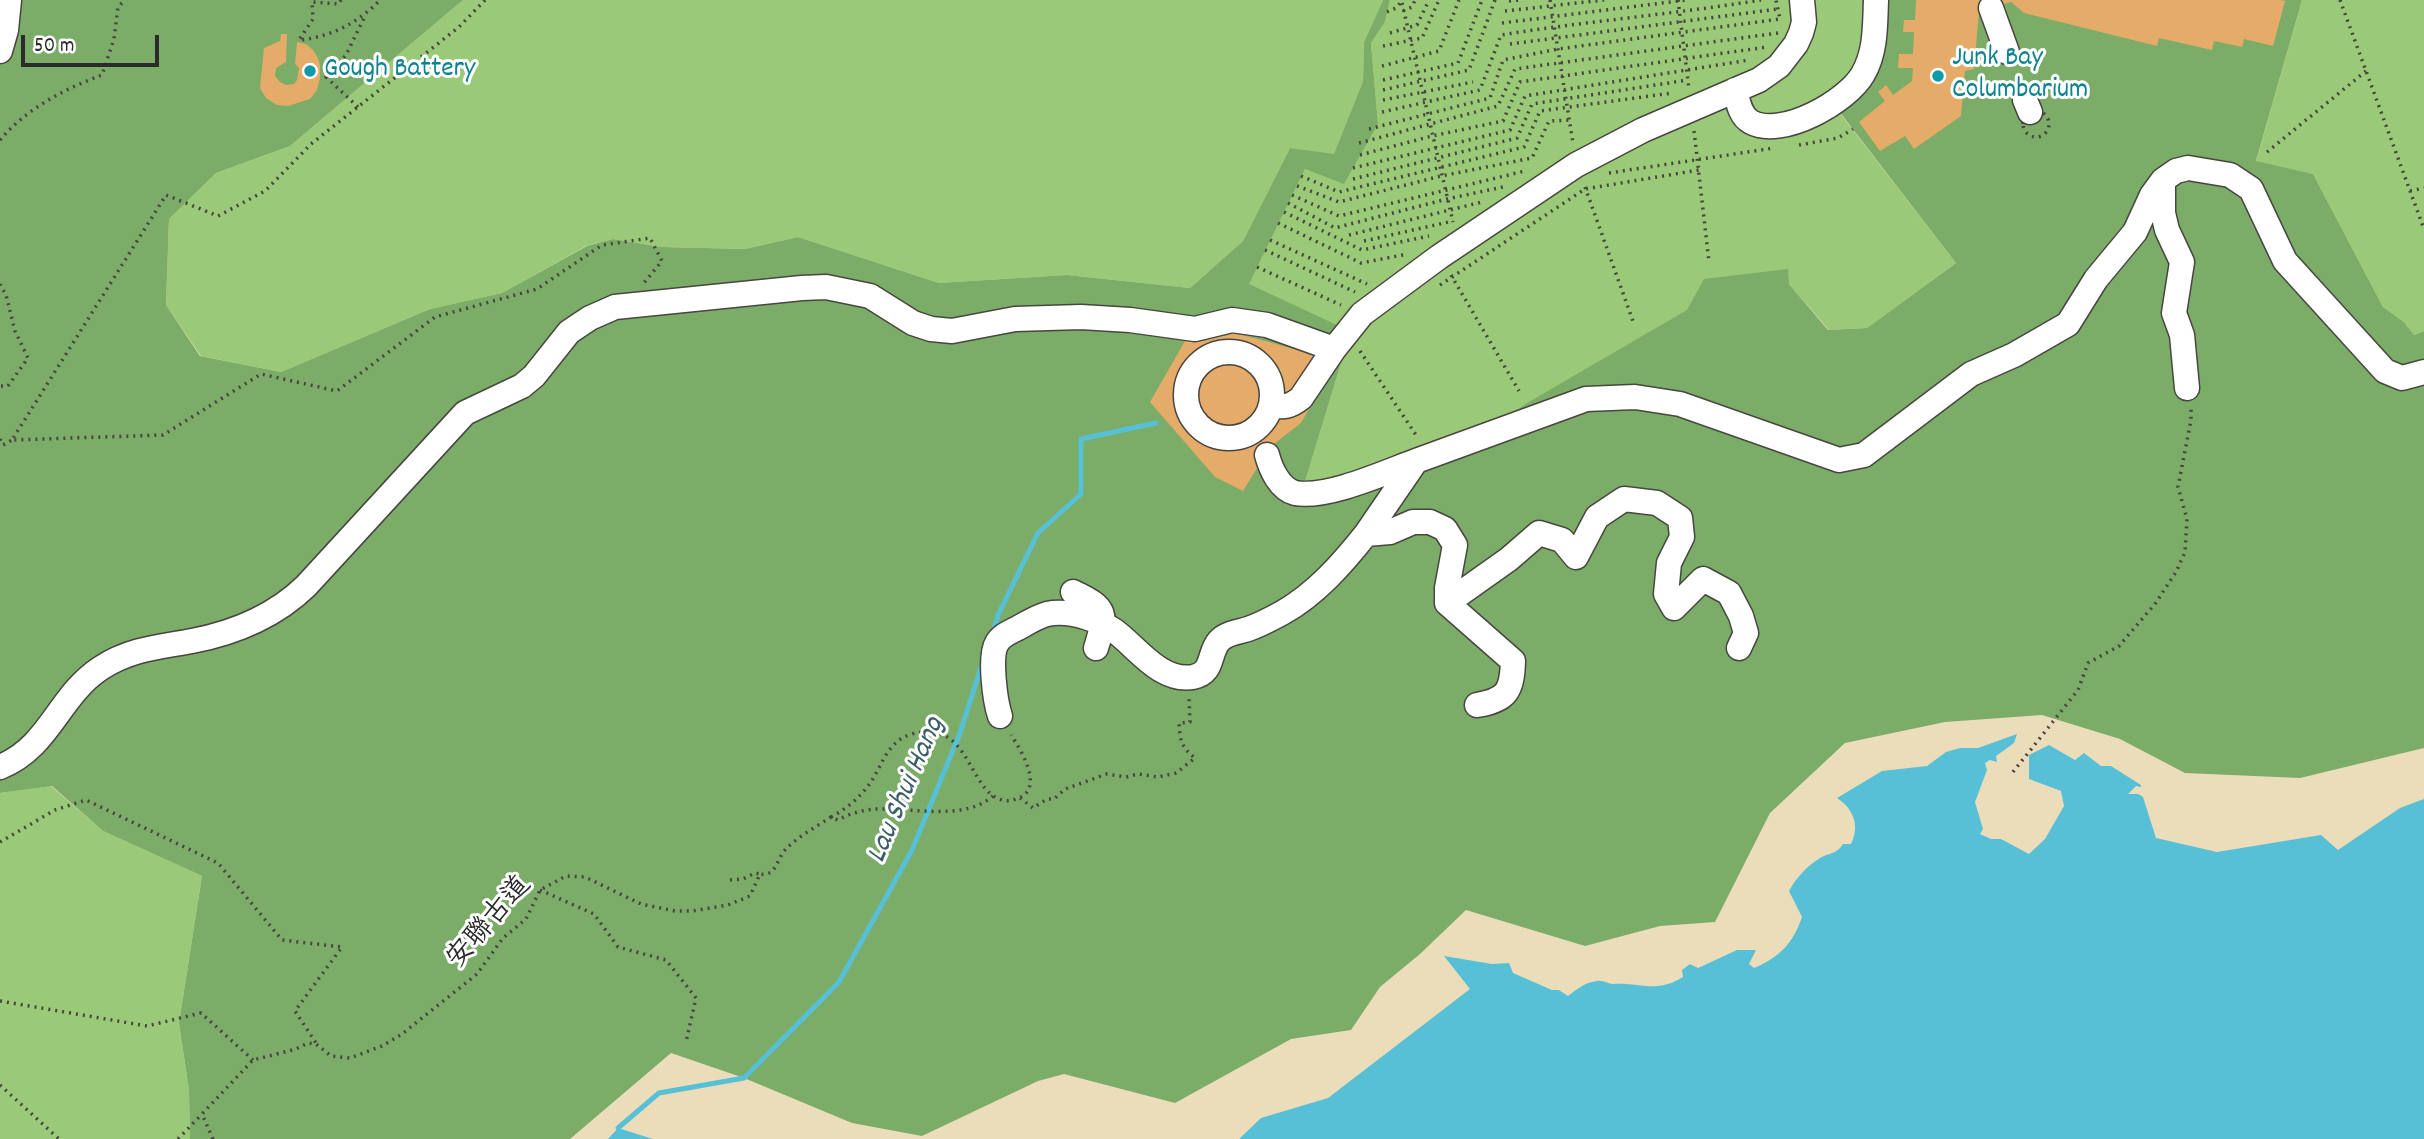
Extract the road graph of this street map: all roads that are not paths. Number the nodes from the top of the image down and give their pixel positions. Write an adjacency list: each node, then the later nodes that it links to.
1 (9, 0): 5 (street)
2 (1802, 0): 7 (street)
3 (1876, 0): 7 (street)
4 (1991, 8): 6 (street)
5 (0, 51)
6 (2007, 51)
7 (1735, 90): 9 (street)
8 (2163, 180): 10 (street); 11 (street); 13 (street)
9 (1334, 349): 12 (street); 23 (street)
10 (2424, 372)
11 (2189, 396)
12 (1271, 405)
13 (1420, 454): 14 (street); 15 (street)
14 (1267, 456)
15 (1366, 534): 17 (street); 18 (street)
16 (1073, 592): 18 (street)
17 (1447, 603): 20 (street); 21 (street)
18 (1103, 624): 19 (street); 22 (street)
19 (1096, 648)
20 (1739, 648)
21 (1477, 705)
22 (1000, 716)
23 (0, 767)

